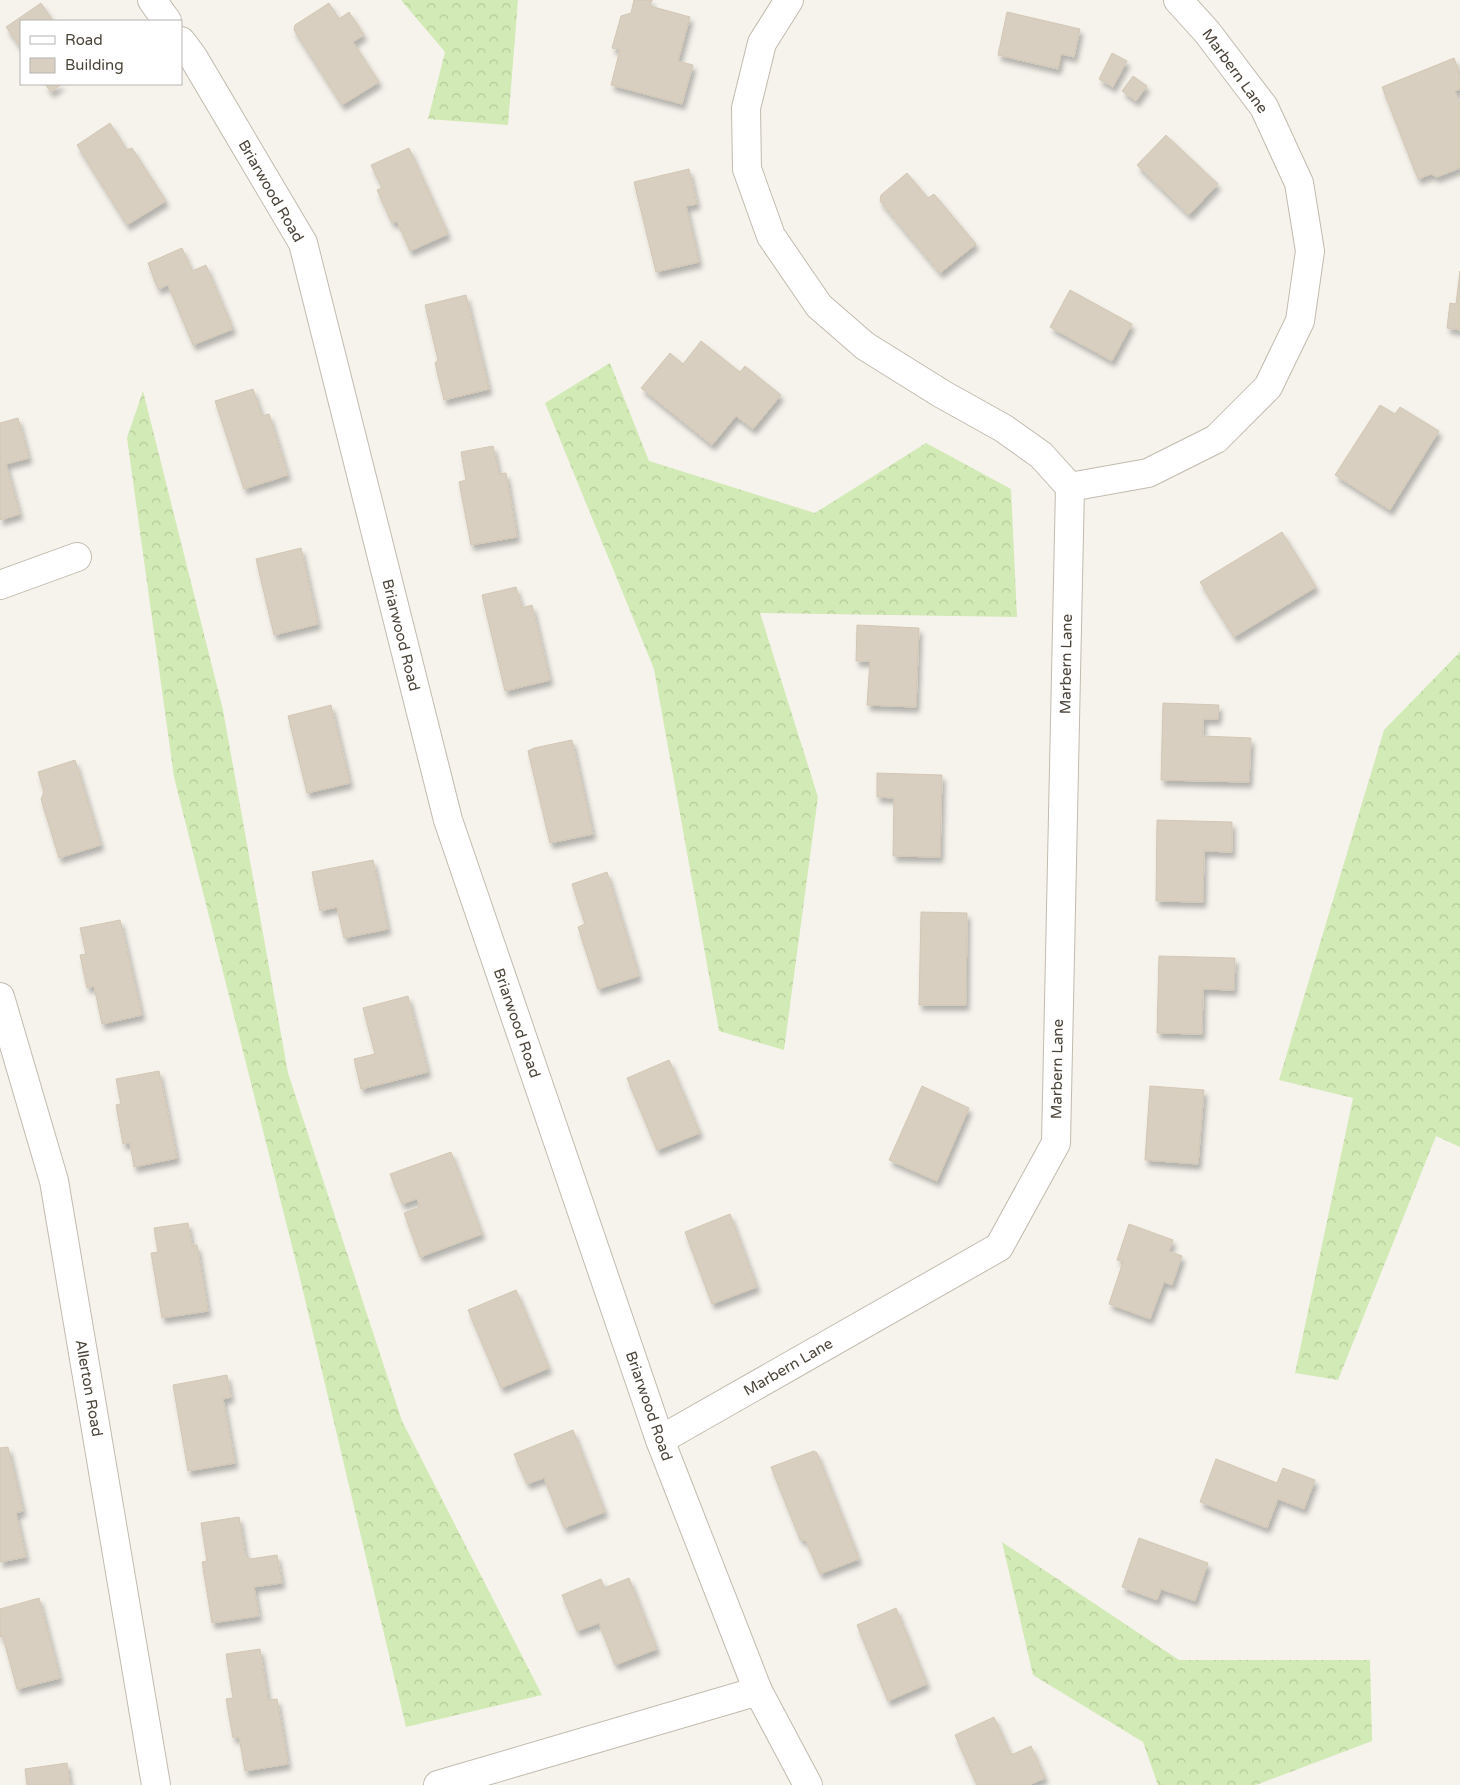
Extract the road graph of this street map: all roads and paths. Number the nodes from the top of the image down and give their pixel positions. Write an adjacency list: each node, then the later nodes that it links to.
1 (152, 0): 4 (street)
2 (789, 0): 6 (street)
3 (1178, 0): 6 (street, Marbern Lane)
4 (166, 20)
5 (182, 42): 10 (street, Briarwood Road)
6 (1070, 487): 10 (street, Marbern Lane)
7 (77, 557): 8 (street)
8 (0, 585)
9 (0, 997): 12 (street, Allerton Road)
10 (660, 1440): 11 (street, Briarwood Road)
11 (758, 1691): 13 (street); 14 (street, Briarwood Road)
12 (156, 1785)
13 (438, 1785)
14 (808, 1785)

